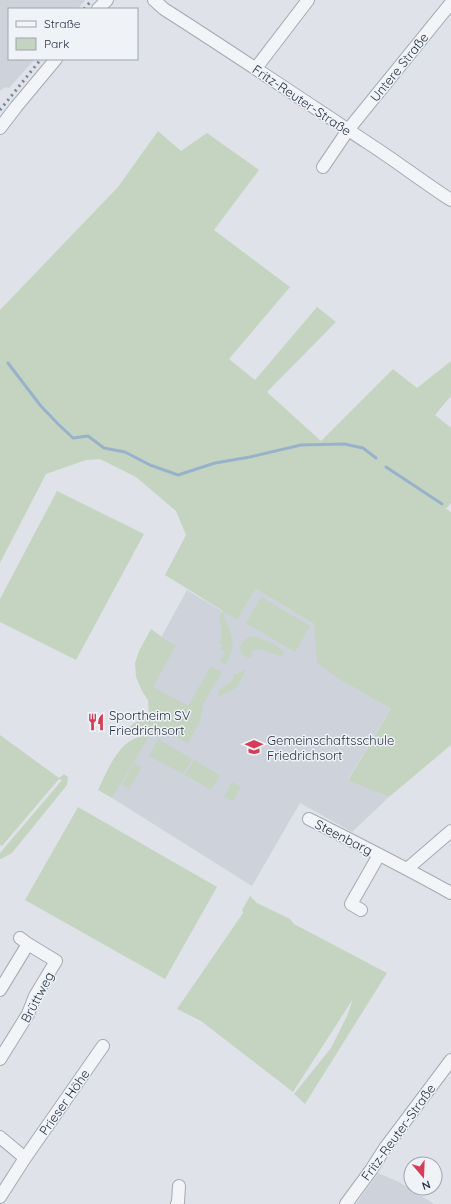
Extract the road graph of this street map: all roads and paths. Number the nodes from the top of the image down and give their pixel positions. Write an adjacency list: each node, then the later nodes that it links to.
1 (108, 0): 5 (street)
2 (154, 0): 7 (street, Fritz-Reuter-Straße)
3 (308, 0): 7 (street)
4 (451, 3): 9 (street, Untere Straße)
5 (99, 8)
6 (55, 60): 8 (street)
7 (256, 68): 9 (street, Fritz-Reuter-Straße)
8 (0, 128)
9 (348, 130): 10 (street, Untere Straße); 11 (street, Fritz-Reuter-Straße)
10 (323, 167)
11 (450, 197)
12 (309, 819): 14 (street, Steenbarg)
13 (451, 830): 15 (street)
14 (379, 855): 15 (street, Steenbarg); 17 (street, Steenbarg)
15 (407, 869): 16 (street, Steenbarg)
16 (451, 893)
17 (361, 910)
18 (0, 990): 20 (street, Brüttweg)
19 (103, 1046): 23 (street, Prieser Höhe)
20 (0, 1060)
21 (451, 1060): 27 (street, Fritz-Reuter-Straße)
22 (0, 1138): 23 (street)
23 (25, 1158): 25 (street, Prieser Höhe)
24 (179, 1186): 26 (street)
25 (0, 1197)
26 (177, 1204)
27 (346, 1204)

